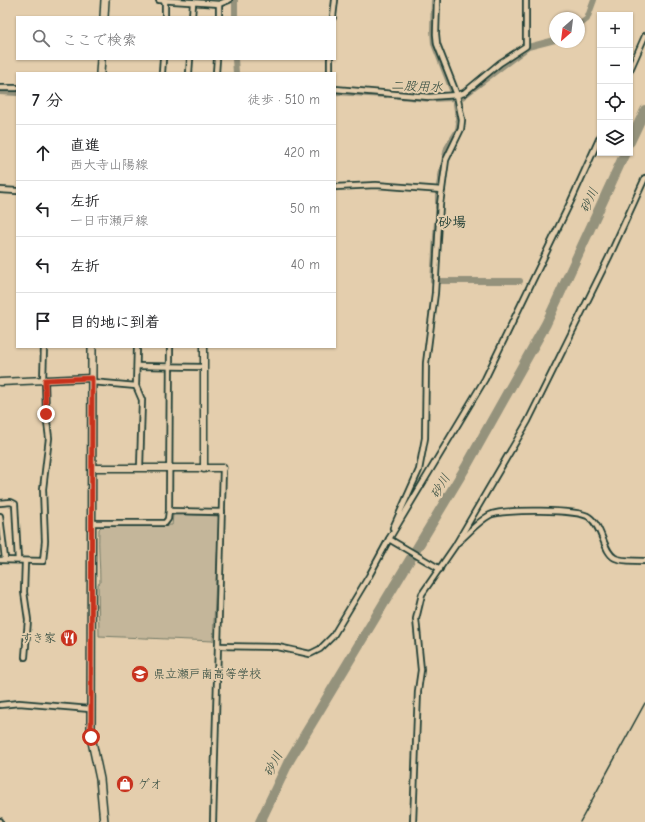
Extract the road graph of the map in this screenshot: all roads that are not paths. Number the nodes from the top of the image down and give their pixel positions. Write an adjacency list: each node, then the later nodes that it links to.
1 (105, 0): 10 (main road)
2 (159, 0): 3 (street)
3 (165, 0): 8 (street); 11 (street)
4 (229, 0): 9 (street)
5 (335, 0): 14 (street)
6 (437, 0): 30 (street)
7 (526, 0): 30 (street)
8 (193, 3): 9 (street); 12 (street)
9 (219, 4): 13 (street)
10 (104, 16)
11 (165, 16)
12 (192, 16)
13 (219, 16)
14 (333, 16)
15 (645, 36): 21 (street)
16 (101, 60): 22 (main road)
17 (163, 60): 23 (street)
18 (190, 60): 24 (street)
19 (217, 60): 25 (street)
20 (330, 60): 26 (street)
21 (633, 63)
22 (100, 72)
23 (162, 72)
24 (189, 72)
25 (216, 72)
26 (330, 72)
27 (0, 88): 28 (street)
28 (16, 88)
29 (336, 89): 30 (street)
30 (457, 95): 35 (street)
31 (597, 144): 59 (street)
32 (645, 178): 60 (street)
33 (336, 187): 35 (street)
34 (0, 190): 36 (street)
35 (442, 190): 59 (street)
36 (16, 191)
37 (44, 348): 45 (street)
38 (92, 348): 46 (main road)
39 (137, 348): 42 (street)
40 (170, 348): 43 (street)
41 (204, 348): 44 (street)
42 (137, 366): 43 (street); 48 (street)
43 (170, 367): 44 (street); 51 (street)
44 (203, 367): 53 (street)
45 (44, 380): 46 (street); 47 (street); 64 (street)
46 (92, 380): 48 (street); 49 (main road)
47 (0, 382)
48 (136, 386): 50 (street)
49 (92, 468): 50 (street); 58 (main road)
50 (140, 468): 51 (street)
51 (170, 468): 53 (street); 55 (street)
52 (222, 468): 53 (street); 56 (street)
53 (204, 469)
54 (0, 503): 62 (street)
55 (169, 511): 56 (street); 58 (street)
56 (222, 512): 66 (street)
57 (0, 516): 61 (street)
58 (92, 523): 69 (main road)
59 (389, 539): 65 (street); 66 (street)
60 (455, 546): 63 (street); 65 (street)
61 (3, 559): 62 (street)
62 (18, 560): 64 (street)
63 (645, 561)
64 (25, 562): 67 (street)
65 (440, 569): 72 (street)
66 (218, 646): 71 (street)
67 (25, 657)
68 (0, 705): 69 (street)
69 (90, 709): 70 (main road)
70 (104, 822)
71 (213, 822)
72 (413, 822)

